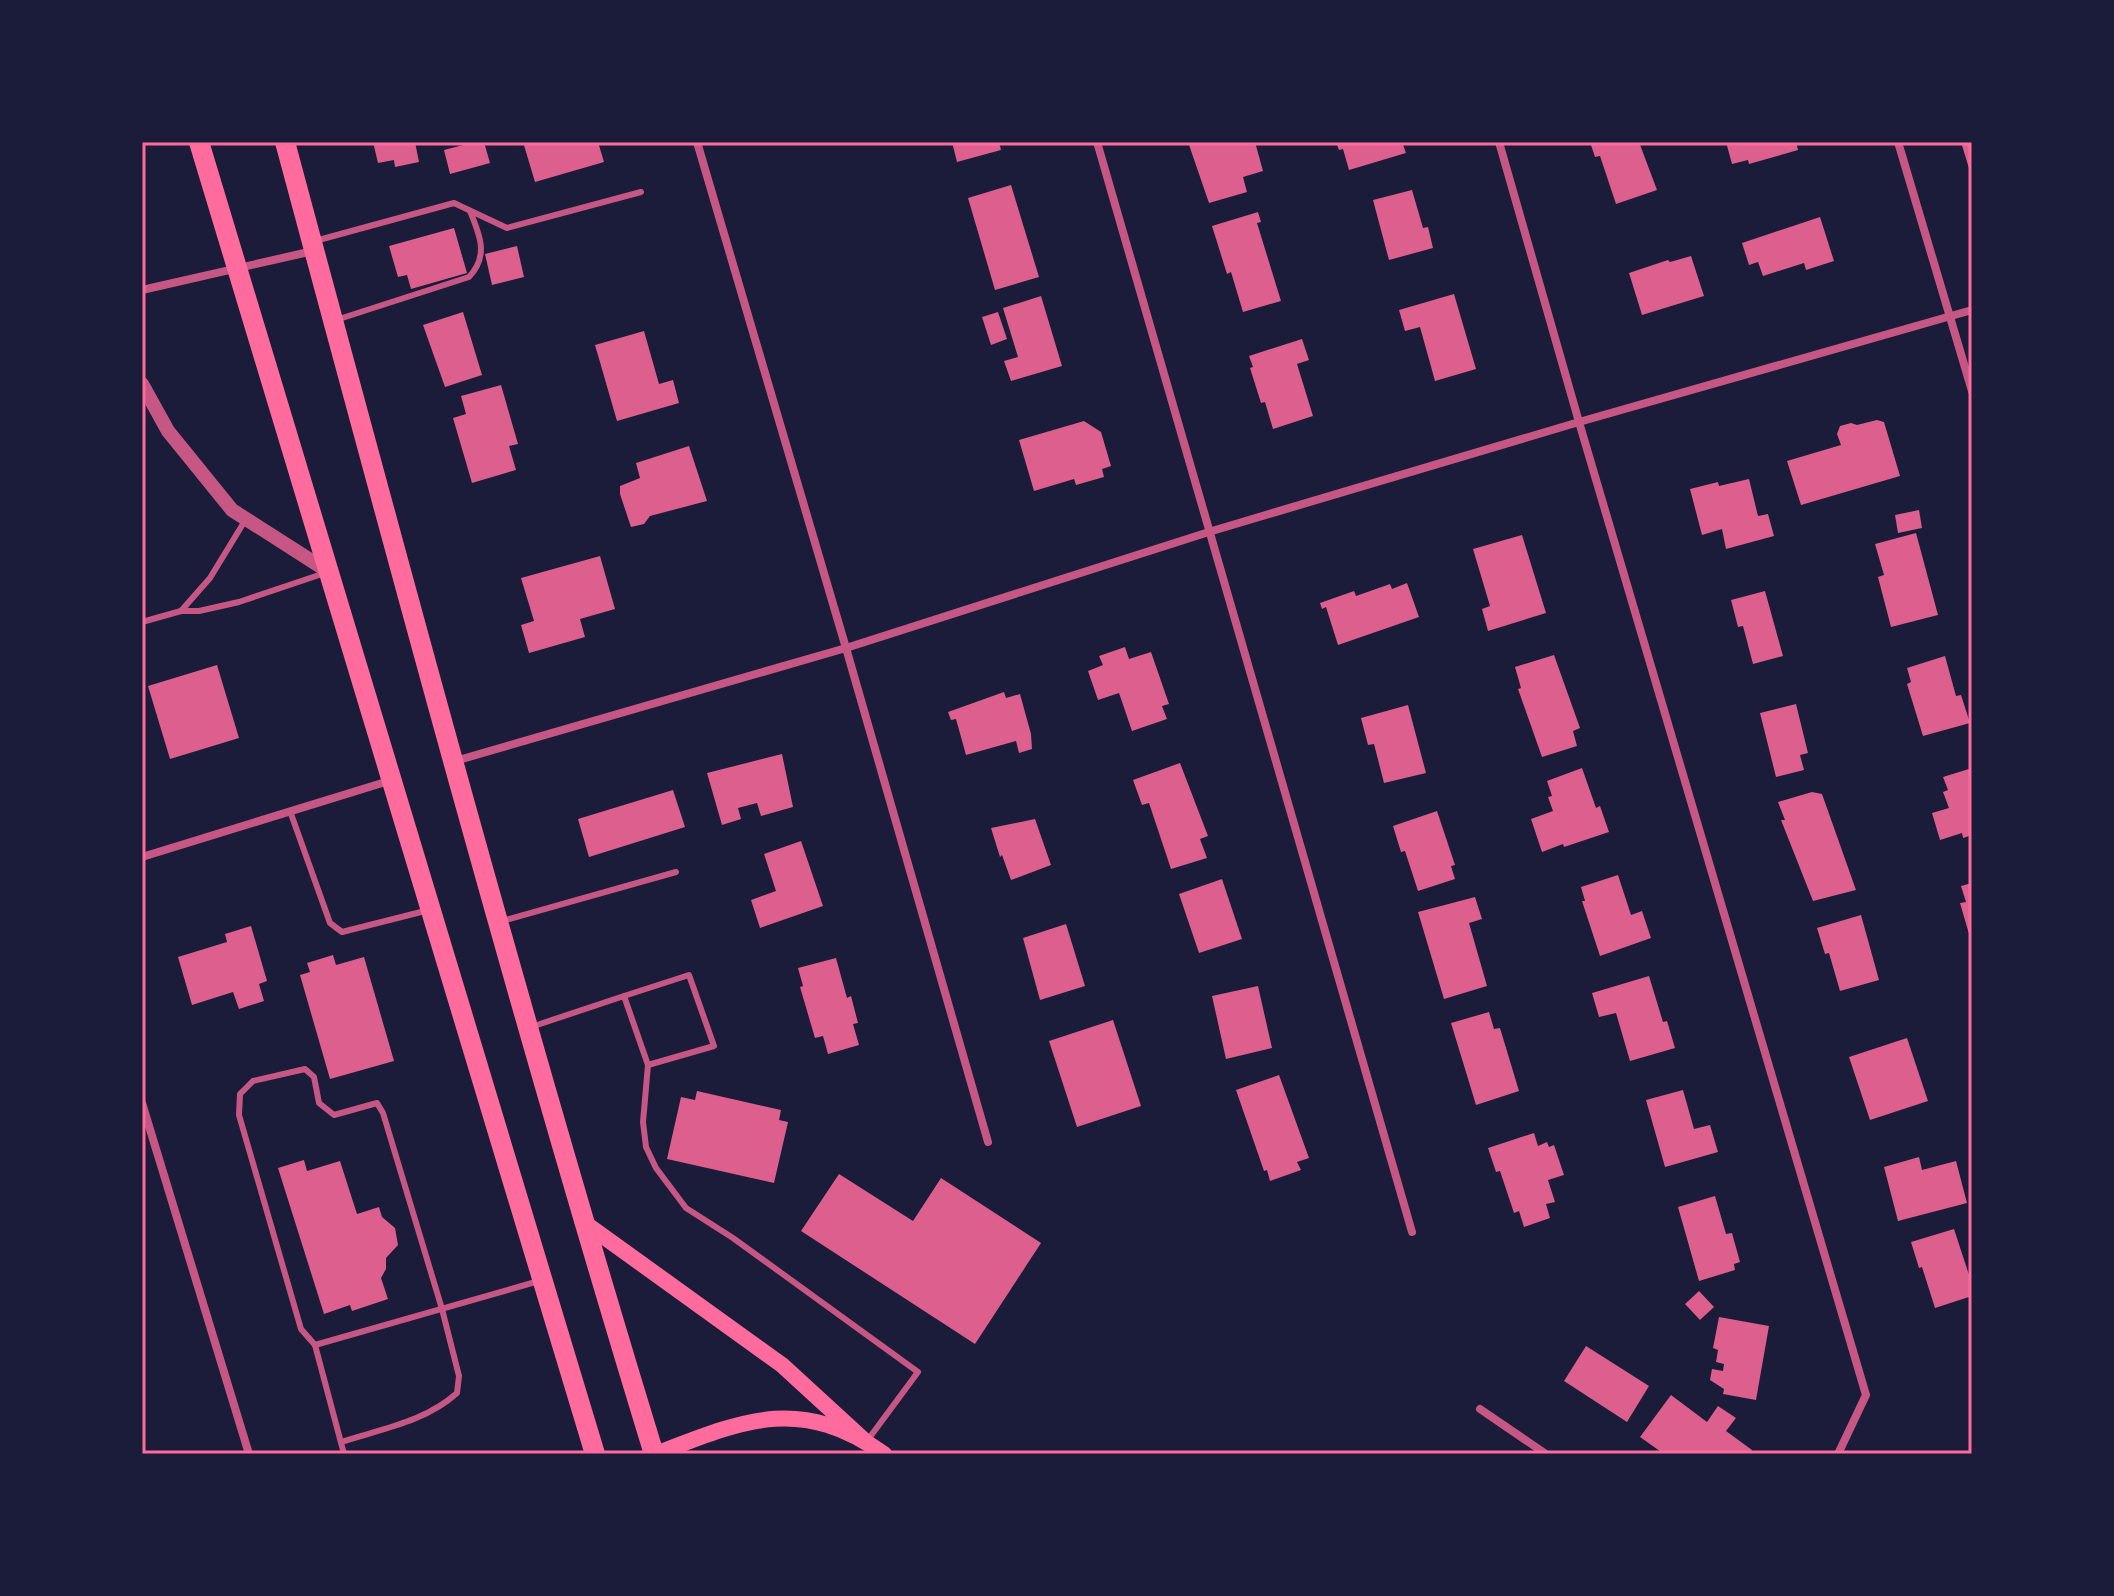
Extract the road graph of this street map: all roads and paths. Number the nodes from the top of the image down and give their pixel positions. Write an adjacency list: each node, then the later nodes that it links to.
1 (199, 142): 10 (main road)
2 (285, 142): 9 (main road)
3 (697, 142): 23 (street)
4 (1097, 142): 19 (street)
5 (1499, 142): 17 (street)
6 (1898, 142): 13 (street)
7 (641, 192): 8 (lane)
8 (470, 211): 9 (lane); 14 (lane)
9 (313, 247): 10 (street); 14 (main road)
10 (237, 269): 11 (street); 20 (main road)
11 (142, 290)
12 (1972, 310): 13 (street)
13 (1950, 317): 16 (street); 17 (street)
14 (333, 321): 24 (main road)
15 (142, 384): 18 (street)
16 (1972, 391)
17 (1579, 422): 19 (street); 50 (street)
18 (246, 519): 20 (street); 21 (lane)
19 (1212, 531): 23 (street); 37 (street)
20 (329, 572): 21 (lane); 25 (main road)
21 (181, 611): 22 (lane)
22 (142, 622)
23 (846, 648): 24 (street); 35 (street)
24 (453, 762): 30 (main road)
25 (393, 780): 26 (street); 29 (main road)
26 (290, 811): 27 (street); 29 (lane)
27 (142, 857)
28 (676, 872): 30 (lane)
29 (431, 909): 38 (main road)
30 (498, 922): 32 (main road)
31 (624, 996): 32 (lane); 33 (lane); 33 (lane)
32 (528, 1028): 36 (main road)
33 (648, 1065): 43 (lane)
34 (142, 1103): 44 (street)
35 (988, 1142)
36 (582, 1221): 43 (main road); 47 (main road)
37 (1412, 1232)
38 (543, 1280): 39 (lane); 46 (main road)
39 (442, 1309): 40 (lane); 40 (lane); 42 (lane)
40 (315, 1345): 42 (lane)
41 (1480, 1409): 49 (street)
42 (341, 1442): 45 (lane)
43 (866, 1442): 47 (main road); 48 (main road)
44 (249, 1454)
45 (344, 1454)
46 (595, 1454)
47 (655, 1454)
48 (884, 1454)
49 (1546, 1454)
50 (1838, 1454)

